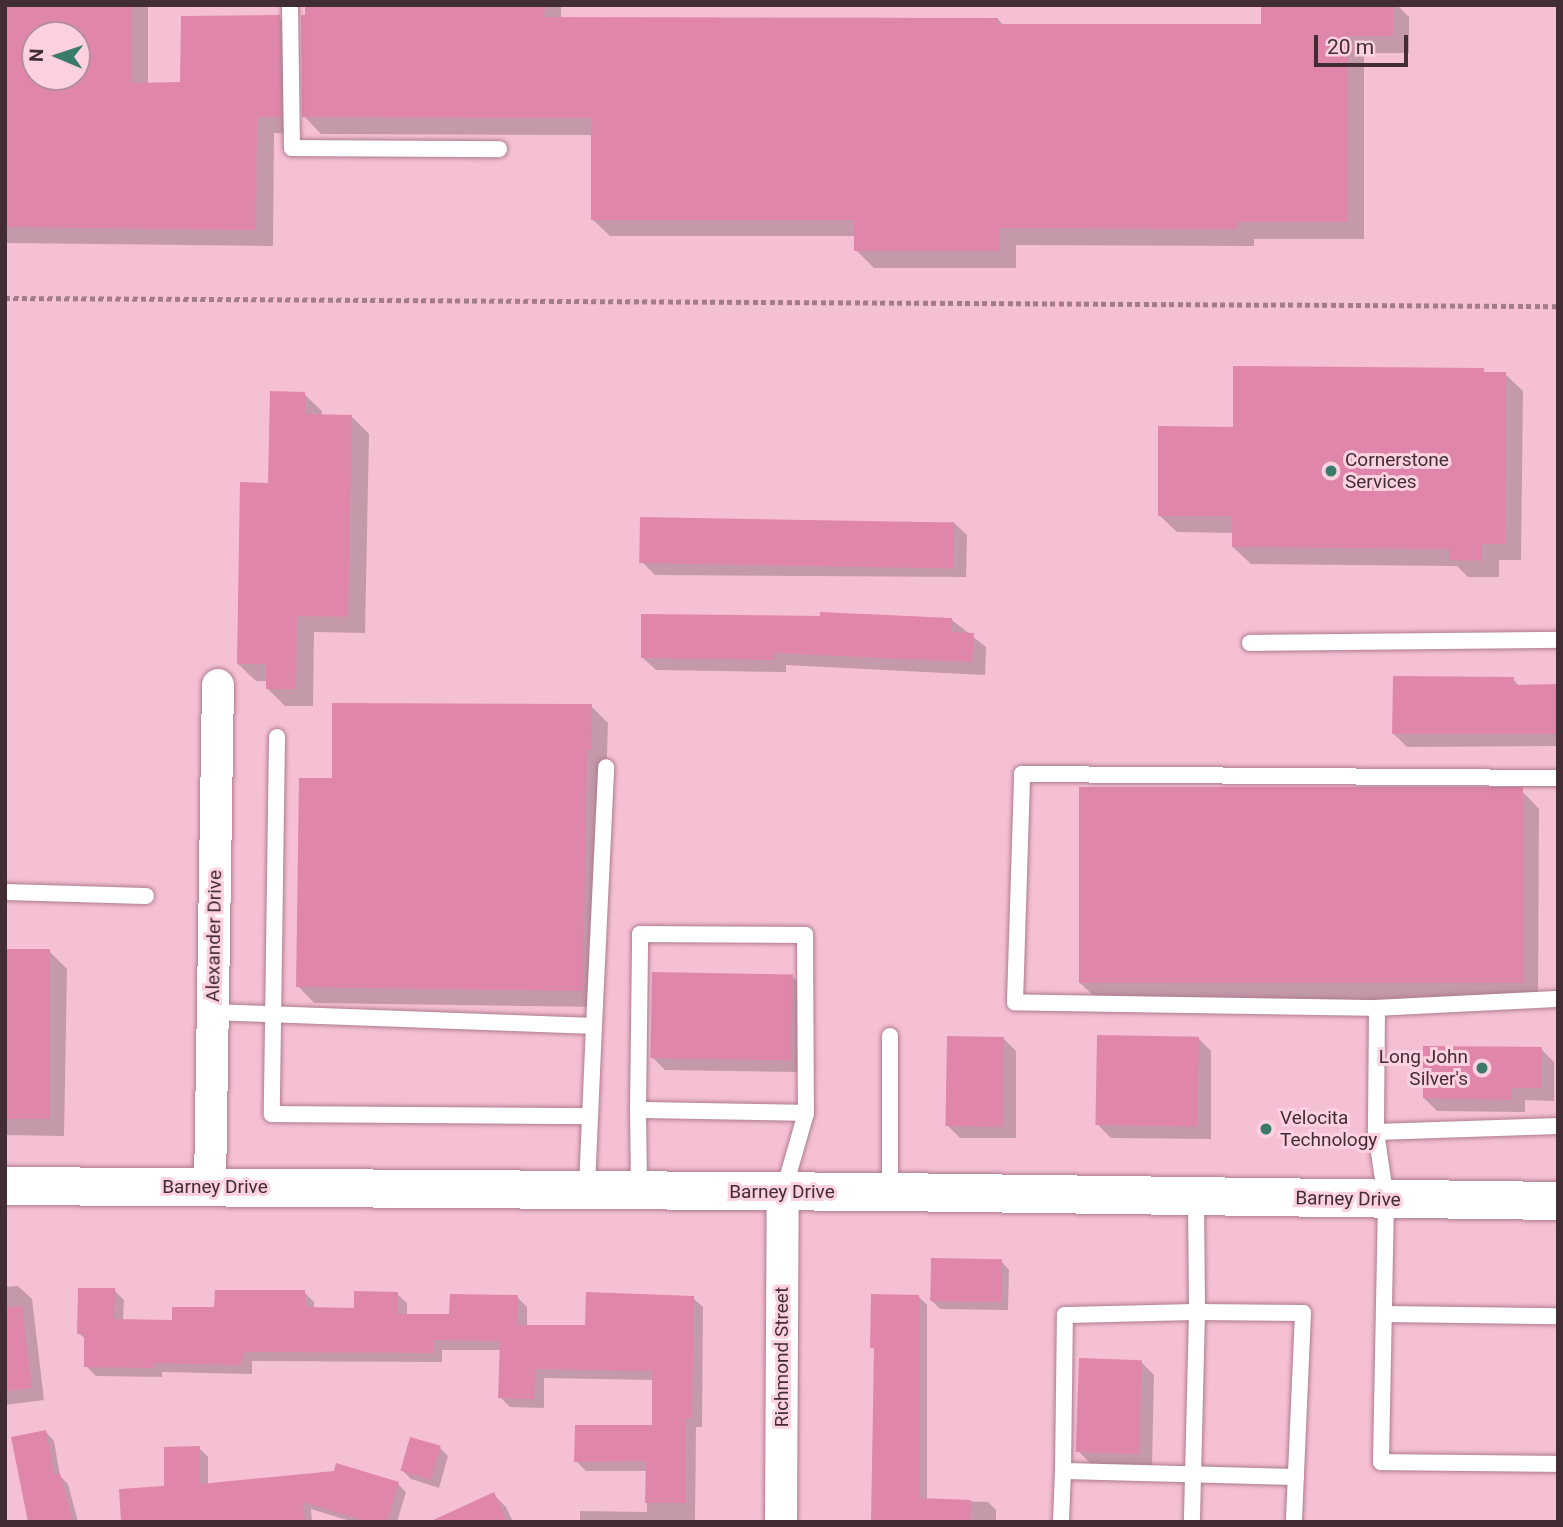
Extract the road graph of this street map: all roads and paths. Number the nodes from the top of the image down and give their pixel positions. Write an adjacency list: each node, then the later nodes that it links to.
1 (290, 5): 2 (lane)
2 (499, 149)
3 (5, 298): 4 (path)
4 (1558, 306)
5 (1558, 640): 6 (lane)
6 (1250, 643)
7 (218, 685): 15 (street, Alexander Drive)
8 (277, 737): 16 (lane)
9 (606, 767): 17 (lane)
10 (1558, 778): 14 (lane)
11 (5, 892): 12 (lane)
12 (146, 896)
13 (1558, 999): 14 (lane)
14 (1377, 1008): 23 (lane)
15 (212, 1012): 16 (lane); 25 (street, Alexander Drive)
16 (271, 1014): 17 (lane); 21 (lane)
17 (594, 1026): 21 (lane)
18 (890, 1037): 28 (lane)
19 (638, 1110): 20 (lane); 20 (lane); 27 (lane)
20 (806, 1113): 29 (lane)
21 (590, 1116): 26 (lane)
22 (1558, 1126): 23 (lane)
23 (1376, 1132): 31 (lane)
24 (5, 1186): 25 (street, Barney Drive)
25 (210, 1187): 26 (street, Barney Drive)
26 (587, 1189): 27 (street, Barney Drive)
27 (639, 1189): 29 (street, Barney Drive)
28 (890, 1192): 29 (street, Barney Drive); 30 (street, Barney Drive)
29 (783, 1193): 40 (street, Richmond Street)
30 (1196, 1196): 31 (street, Barney Drive); 33 (lane)
31 (1385, 1200): 32 (street, Barney Drive); 34 (lane)
32 (1558, 1201)
33 (1197, 1312): 37 (lane); 38 (lane); 39 (lane)
34 (1384, 1314): 35 (lane); 36 (lane)
35 (1558, 1316)
36 (1558, 1464)
37 (1063, 1471): 38 (lane); 41 (lane)
38 (1193, 1475): 39 (lane); 42 (lane)
39 (1296, 1477): 43 (lane)
40 (781, 1522)
41 (1061, 1522)
42 (1192, 1522)
43 (1294, 1522)

